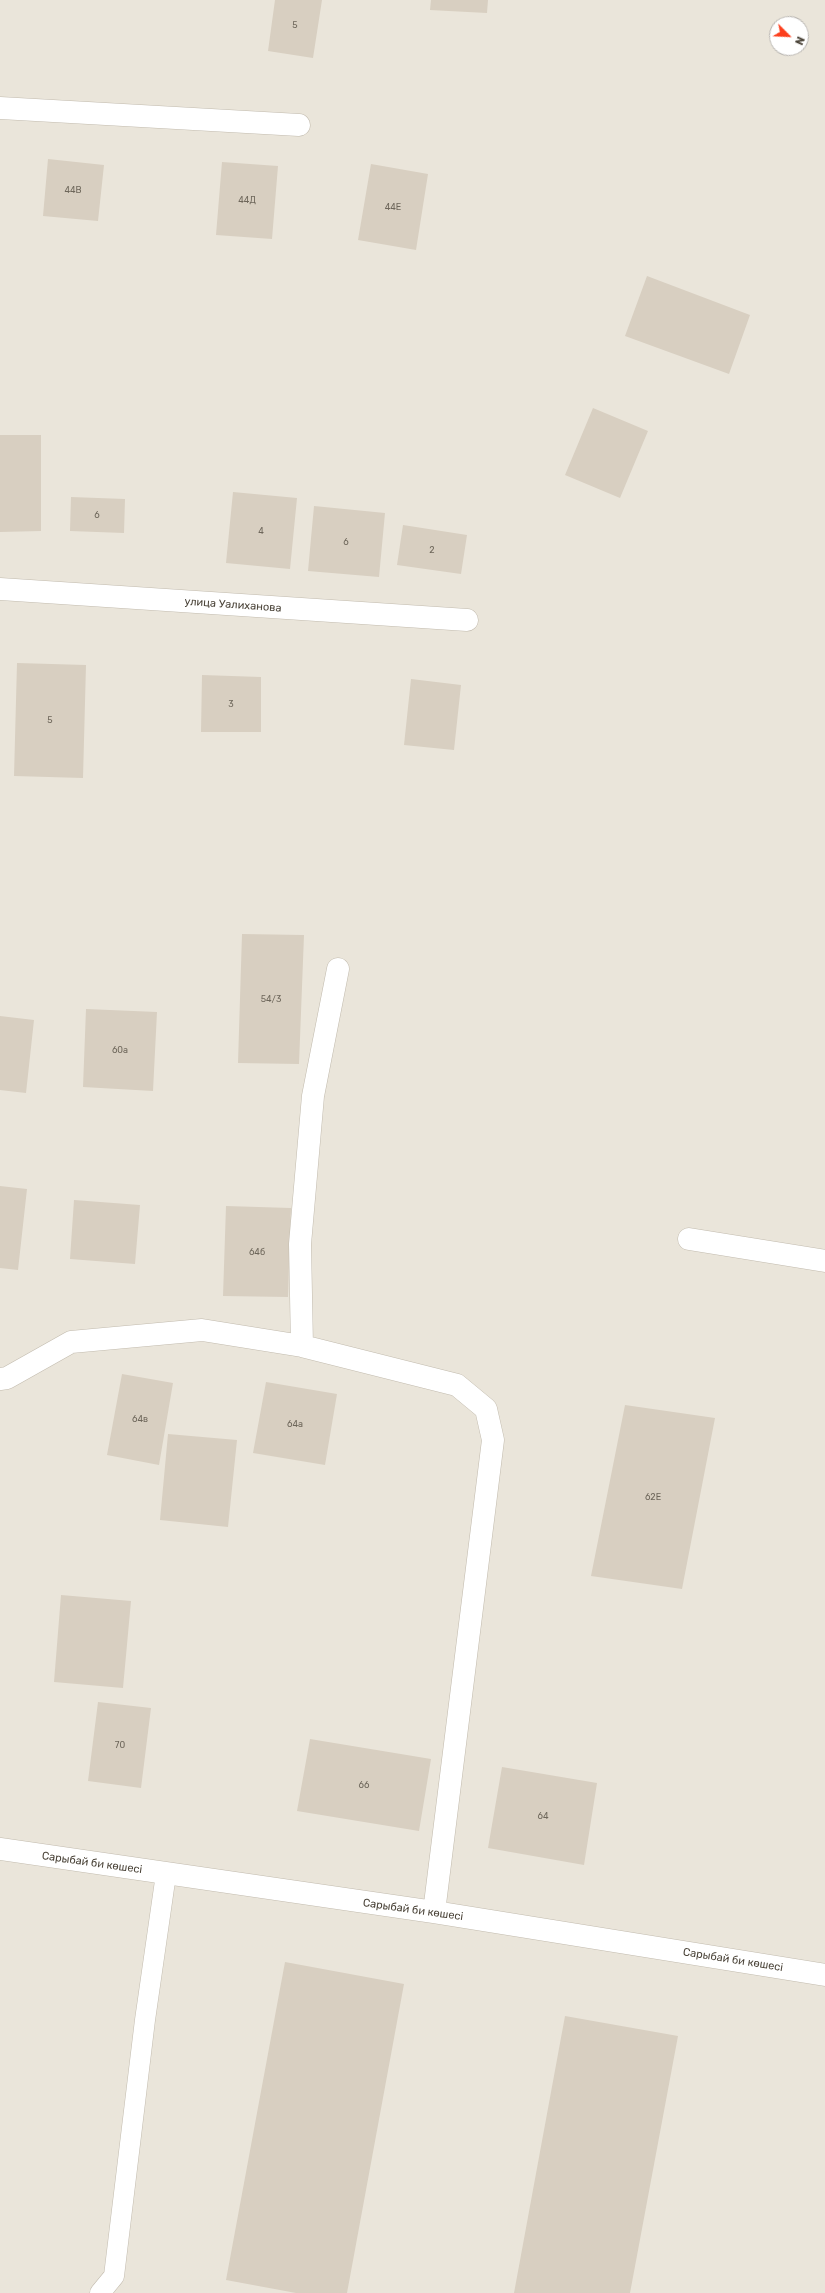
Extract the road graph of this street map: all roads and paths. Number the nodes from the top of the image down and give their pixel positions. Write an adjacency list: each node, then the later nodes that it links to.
1 (0, 108): 2 (street)
2 (299, 125)
3 (0, 589): 4 (street, улица Уалиханова)
4 (467, 620)
5 (338, 969): 8 (street)
6 (688, 1239): 7 (street)
7 (825, 1261)
8 (302, 1346): 9 (street); 12 (street)
9 (0, 1379)
10 (0, 1849): 11 (street, Сарыбай би көшесі)
11 (166, 1874): 12 (street, Сарыбай би көшесі); 14 (lane)
12 (434, 1912): 13 (street, Сарыбай би көшесі)
13 (825, 1975)
14 (100, 2293)

